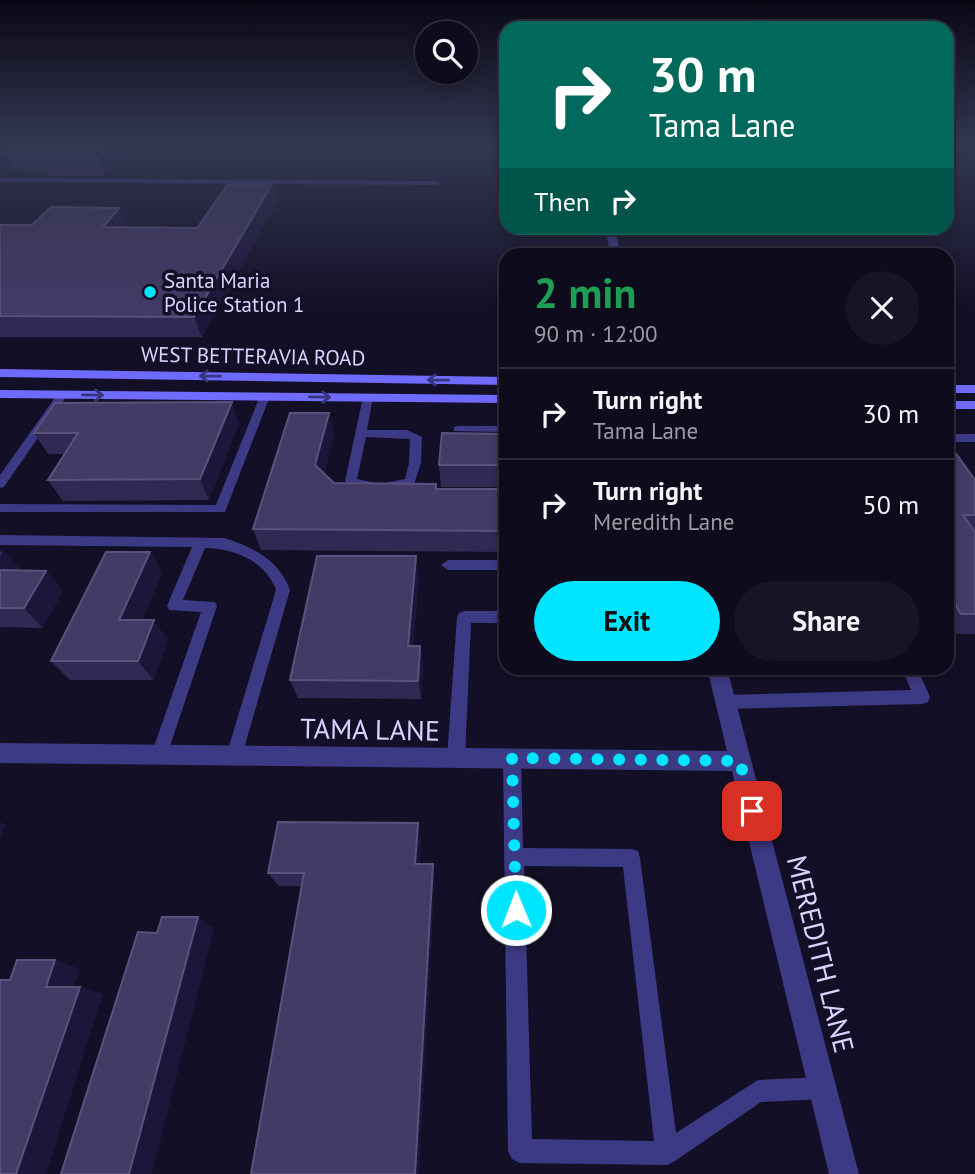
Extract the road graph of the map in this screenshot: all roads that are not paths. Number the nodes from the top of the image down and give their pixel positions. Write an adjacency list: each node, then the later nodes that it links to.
1 (0, 373): 2 (main road, WEST BETTERAVIA ROAD, one-way to 1)
2 (499, 381)
3 (954, 389): 4 (main road)
4 (975, 389)
5 (0, 394): 6 (main road, WEST BETTERAVIA ROAD)
6 (63, 394): 7 (main road, WEST BETTERAVIA ROAD, one-way to 7); 17 (lane)
7 (265, 396): 8 (main road, WEST BETTERAVIA ROAD, one-way to 8); 18 (lane)
8 (368, 397): 9 (main road, WEST BETTERAVIA ROAD); 14 (lane)
9 (499, 399)
10 (954, 405): 11 (main road)
11 (975, 405)
12 (458, 429): 13 (lane)
13 (499, 429)
14 (360, 433): 14 (lane)
15 (954, 438): 16 (lane)
16 (975, 438)
17 (0, 484)
18 (0, 508)
19 (0, 540): 20 (lane)
20 (200, 543): 28 (lane); 29 (lane)
21 (448, 565): 22 (lane)
22 (499, 565)
23 (499, 617): 30 (lane)
24 (719, 675): 26 (street, MEREDITH LANE)
25 (911, 675): 26 (lane)
26 (725, 702): 32 (street, MEREDITH LANE)
27 (0, 754): 28 (street, TAMA LANE)
28 (159, 755): 29 (street, TAMA LANE)
29 (234, 756): 30 (street, TAMA LANE)
30 (456, 758): 31 (street, TAMA LANE)
31 (512, 758): 32 (street, TAMA LANE); 33 (lane)
32 (740, 761): 34 (street, MEREDITH LANE)
33 (515, 857): 35 (lane); 35 (lane)
34 (823, 1088): 35 (lane); 36 (street, MEREDITH LANE)
35 (667, 1153)
36 (844, 1174)

